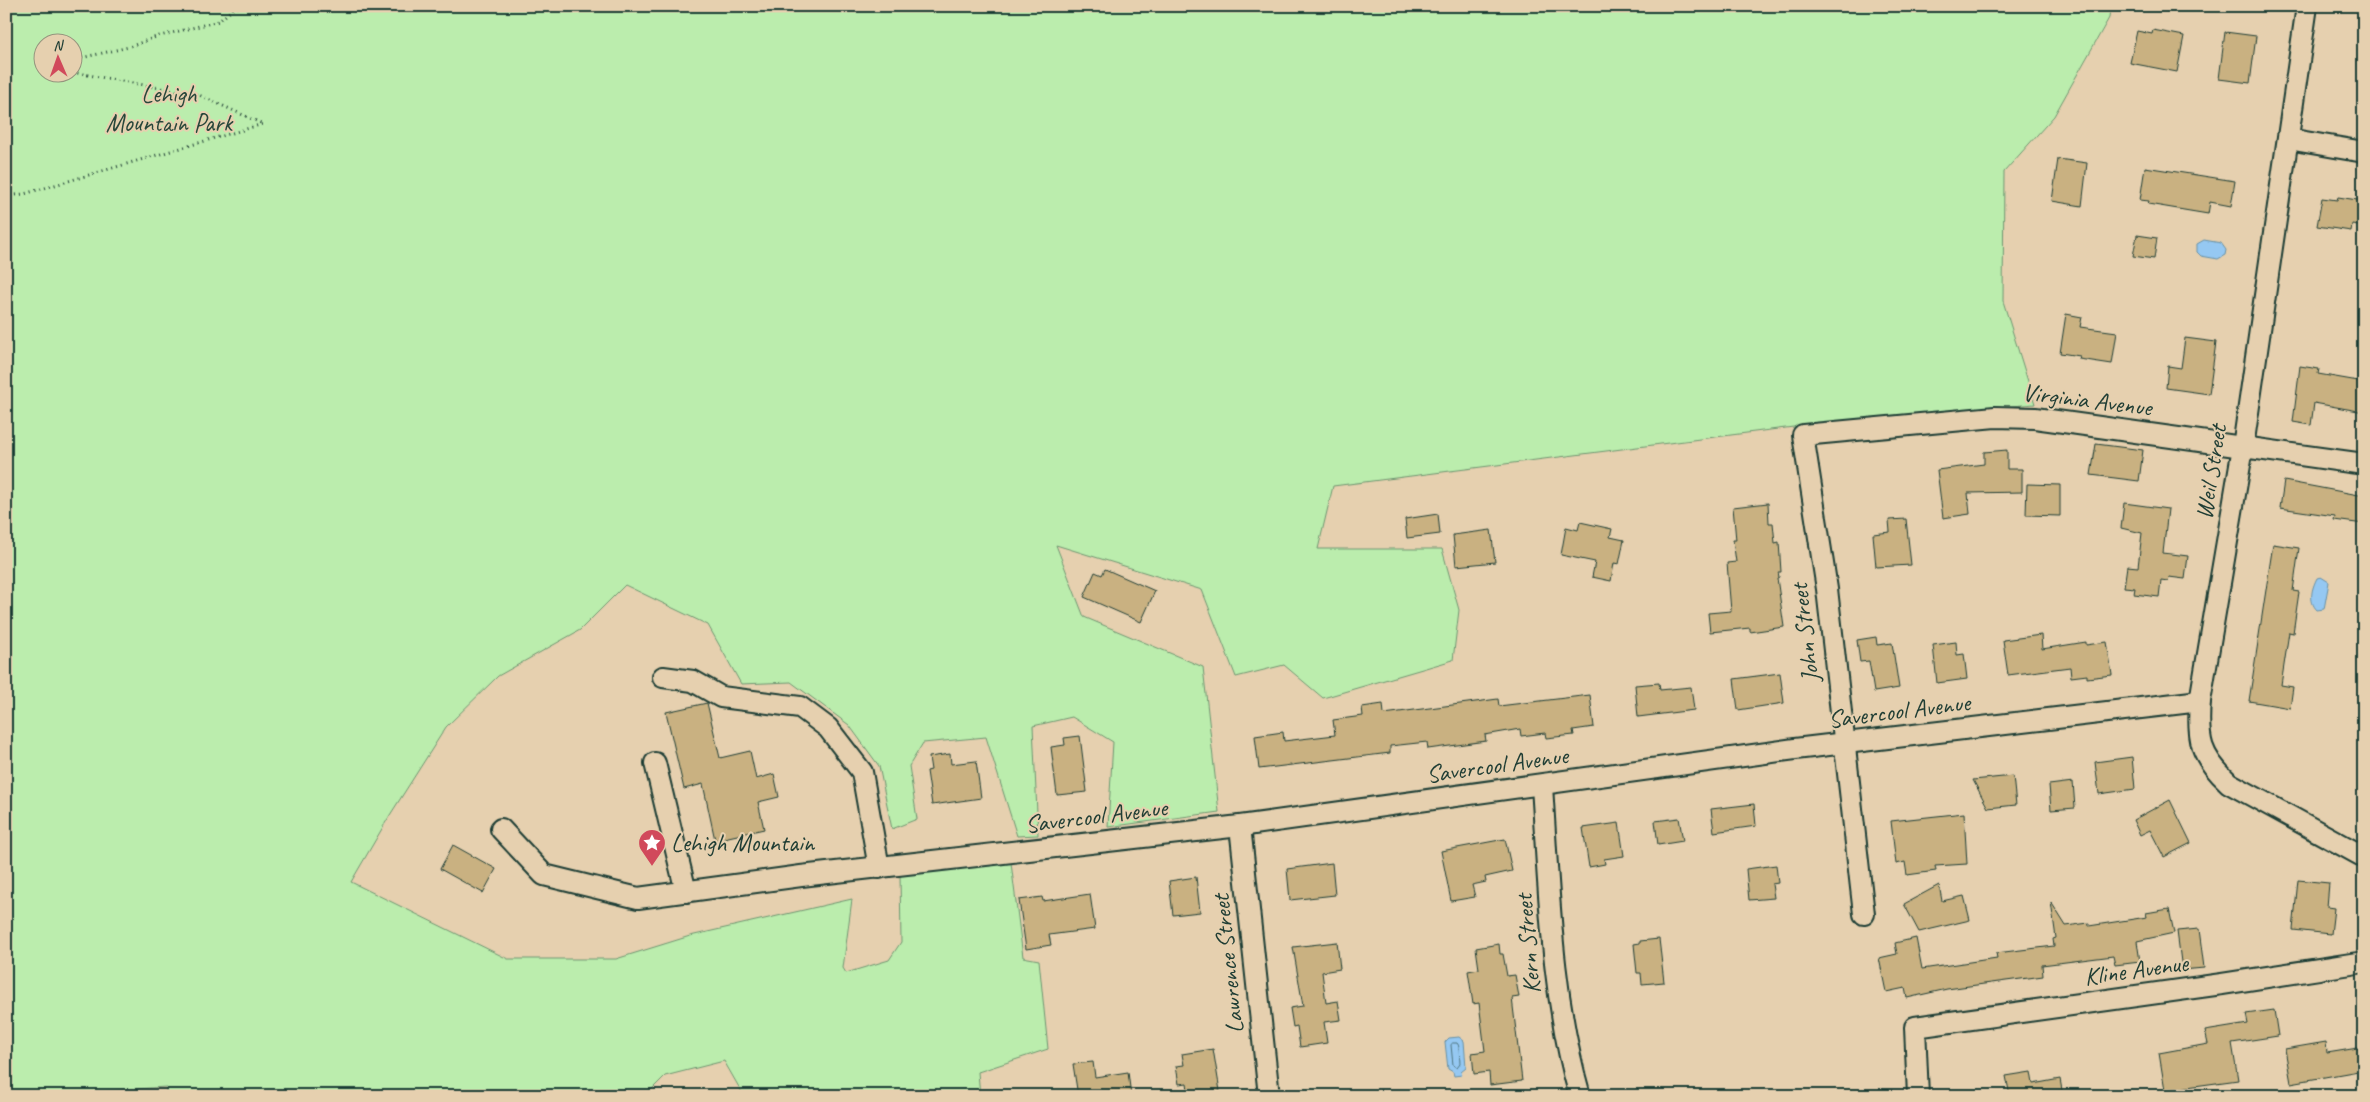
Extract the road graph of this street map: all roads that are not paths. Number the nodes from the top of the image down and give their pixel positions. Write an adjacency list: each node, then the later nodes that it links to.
1 (2307, 6): 2 (street, Weil Street)
2 (2288, 139): 3 (street); 5 (street, Weil Street)
3 (2364, 152)
4 (1803, 435): 5 (street, Virginia Avenue); 9 (street, John Street)
5 (2243, 447): 6 (street, Virginia Avenue); 8 (street, Weil Street)
6 (2364, 464)
7 (663, 676): 15 (street)
8 (2200, 701): 9 (street, Savercool Avenue); 14 (street, Weil Street)
9 (1844, 744): 11 (street, Savercool Avenue); 17 (street, John Street)
10 (655, 763): 16 (street)
11 (1542, 786): 12 (street, Savercool Avenue); 20 (street, Kern Street)
12 (1240, 826): 15 (street, Savercool Avenue); 19 (street, Lawrence Street)
13 (501, 829): 16 (street, Savercool Avenue)
14 (2364, 857)
15 (879, 868): 16 (street, Savercool Avenue)
16 (686, 892)
17 (1864, 914)
18 (2364, 962): 21 (street, Kline Avenue)
19 (1269, 1096)
20 (1580, 1096)
21 (1918, 1096)

